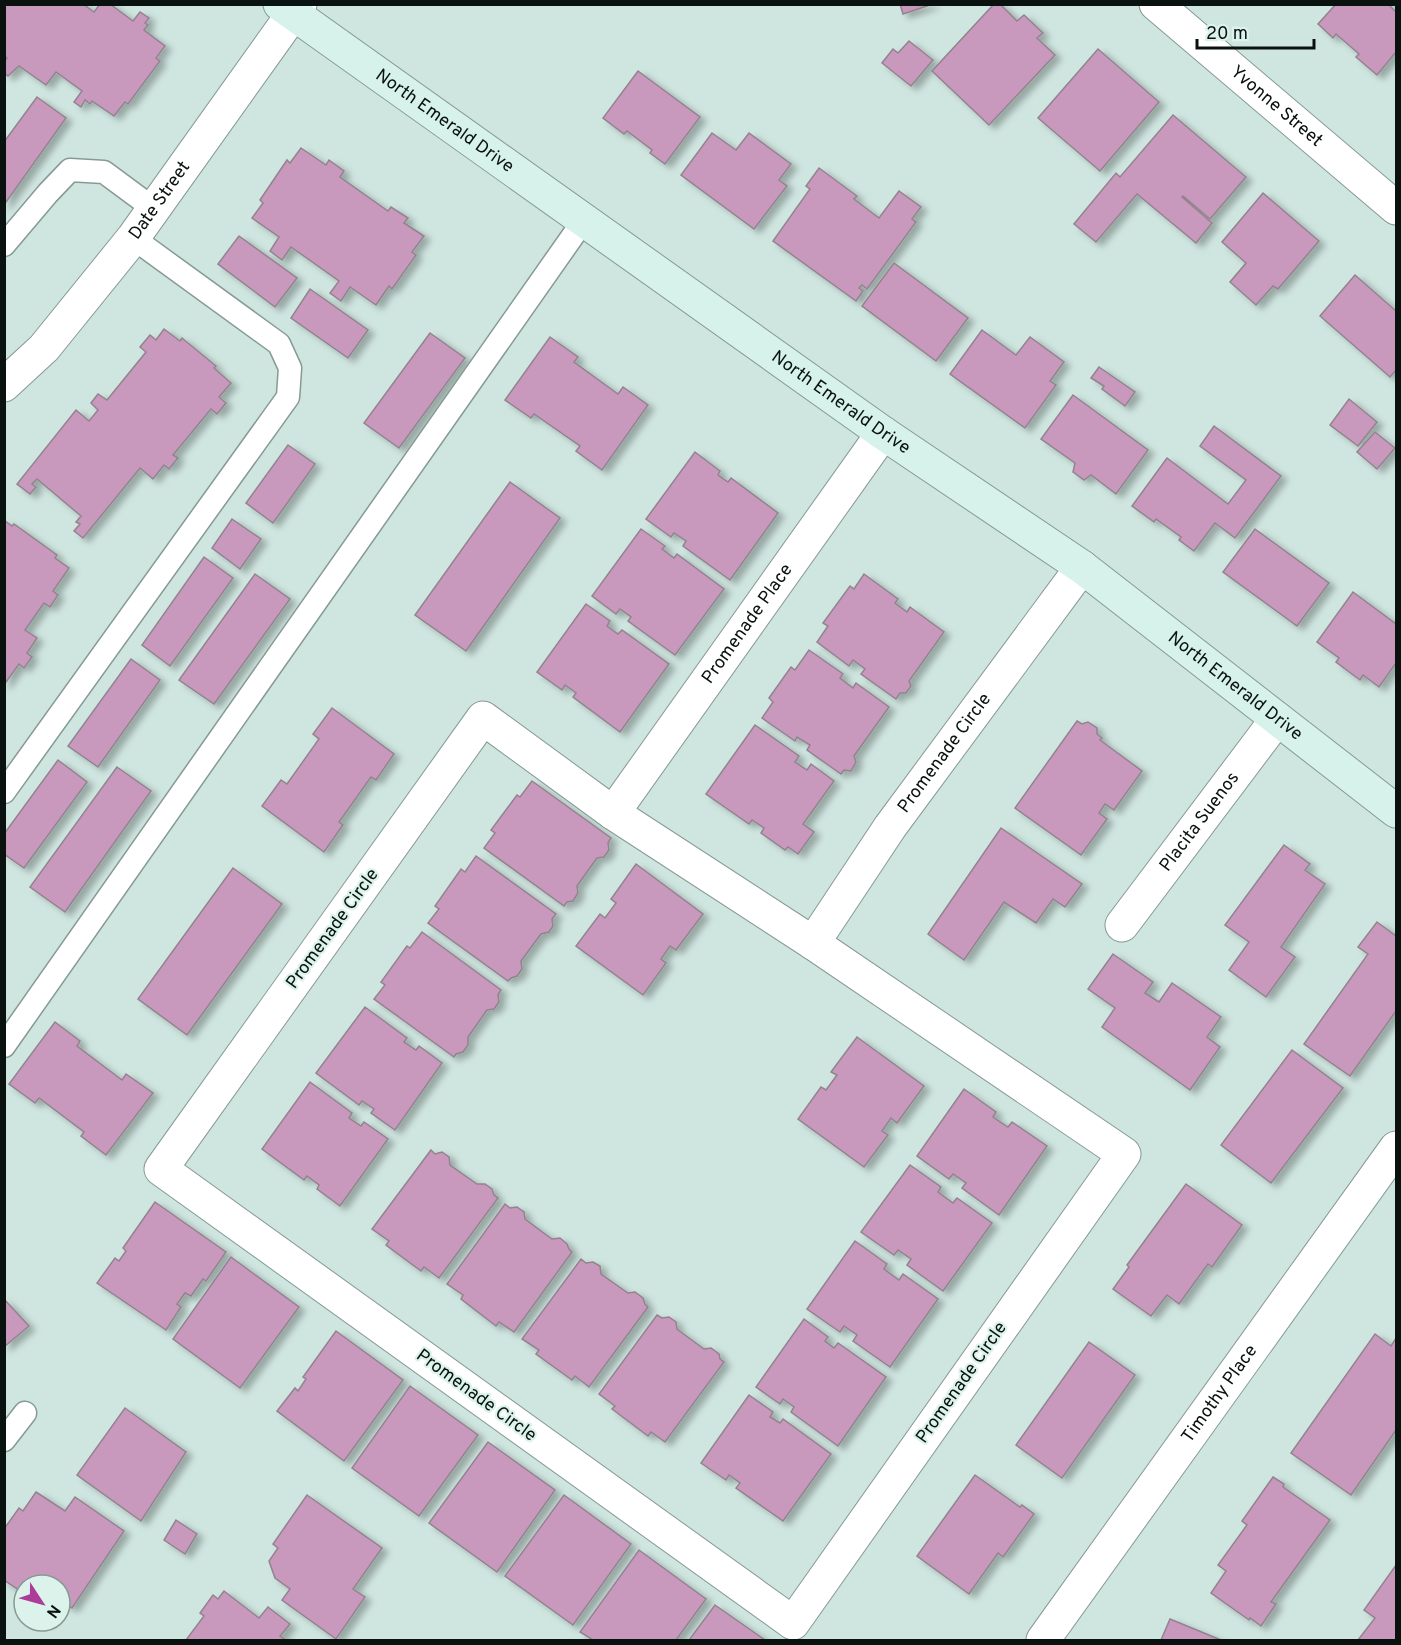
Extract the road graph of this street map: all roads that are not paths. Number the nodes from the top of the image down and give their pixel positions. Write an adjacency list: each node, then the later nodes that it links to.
1 (1156, 4): 3 (street, Yvonne Street)
2 (291, 8): 4 (street, Date Street); 5 (main road, North Emerald Drive)
3 (1396, 208)
4 (154, 209): 6 (street, Date Street); 7 (lane)
5 (584, 220): 9 (main road, North Emerald Drive); 17 (lane)
6 (133, 238): 8 (street, Date Street); 12 (lane)
7 (4, 245)
8 (6, 381)
9 (883, 433): 10 (main road, North Emerald Drive); 14 (street, Promenade Place)
10 (1082, 567): 11 (main road, North Emerald Drive); 16 (street, Promenade Circle)
11 (1277, 719): 13 (main road, North Emerald Drive); 15 (street, Placita Suenos)
12 (4, 792)
13 (1396, 811)
14 (613, 813): 16 (street, Promenade Circle); 16 (street, Promenade Circle)
15 (1122, 925)
16 (813, 943)
17 (4, 1046)
18 (1396, 1148): 21 (street, Timothy Place)
19 (26, 1413): 20 (lane)
20 (4, 1440)
21 (1043, 1641)

